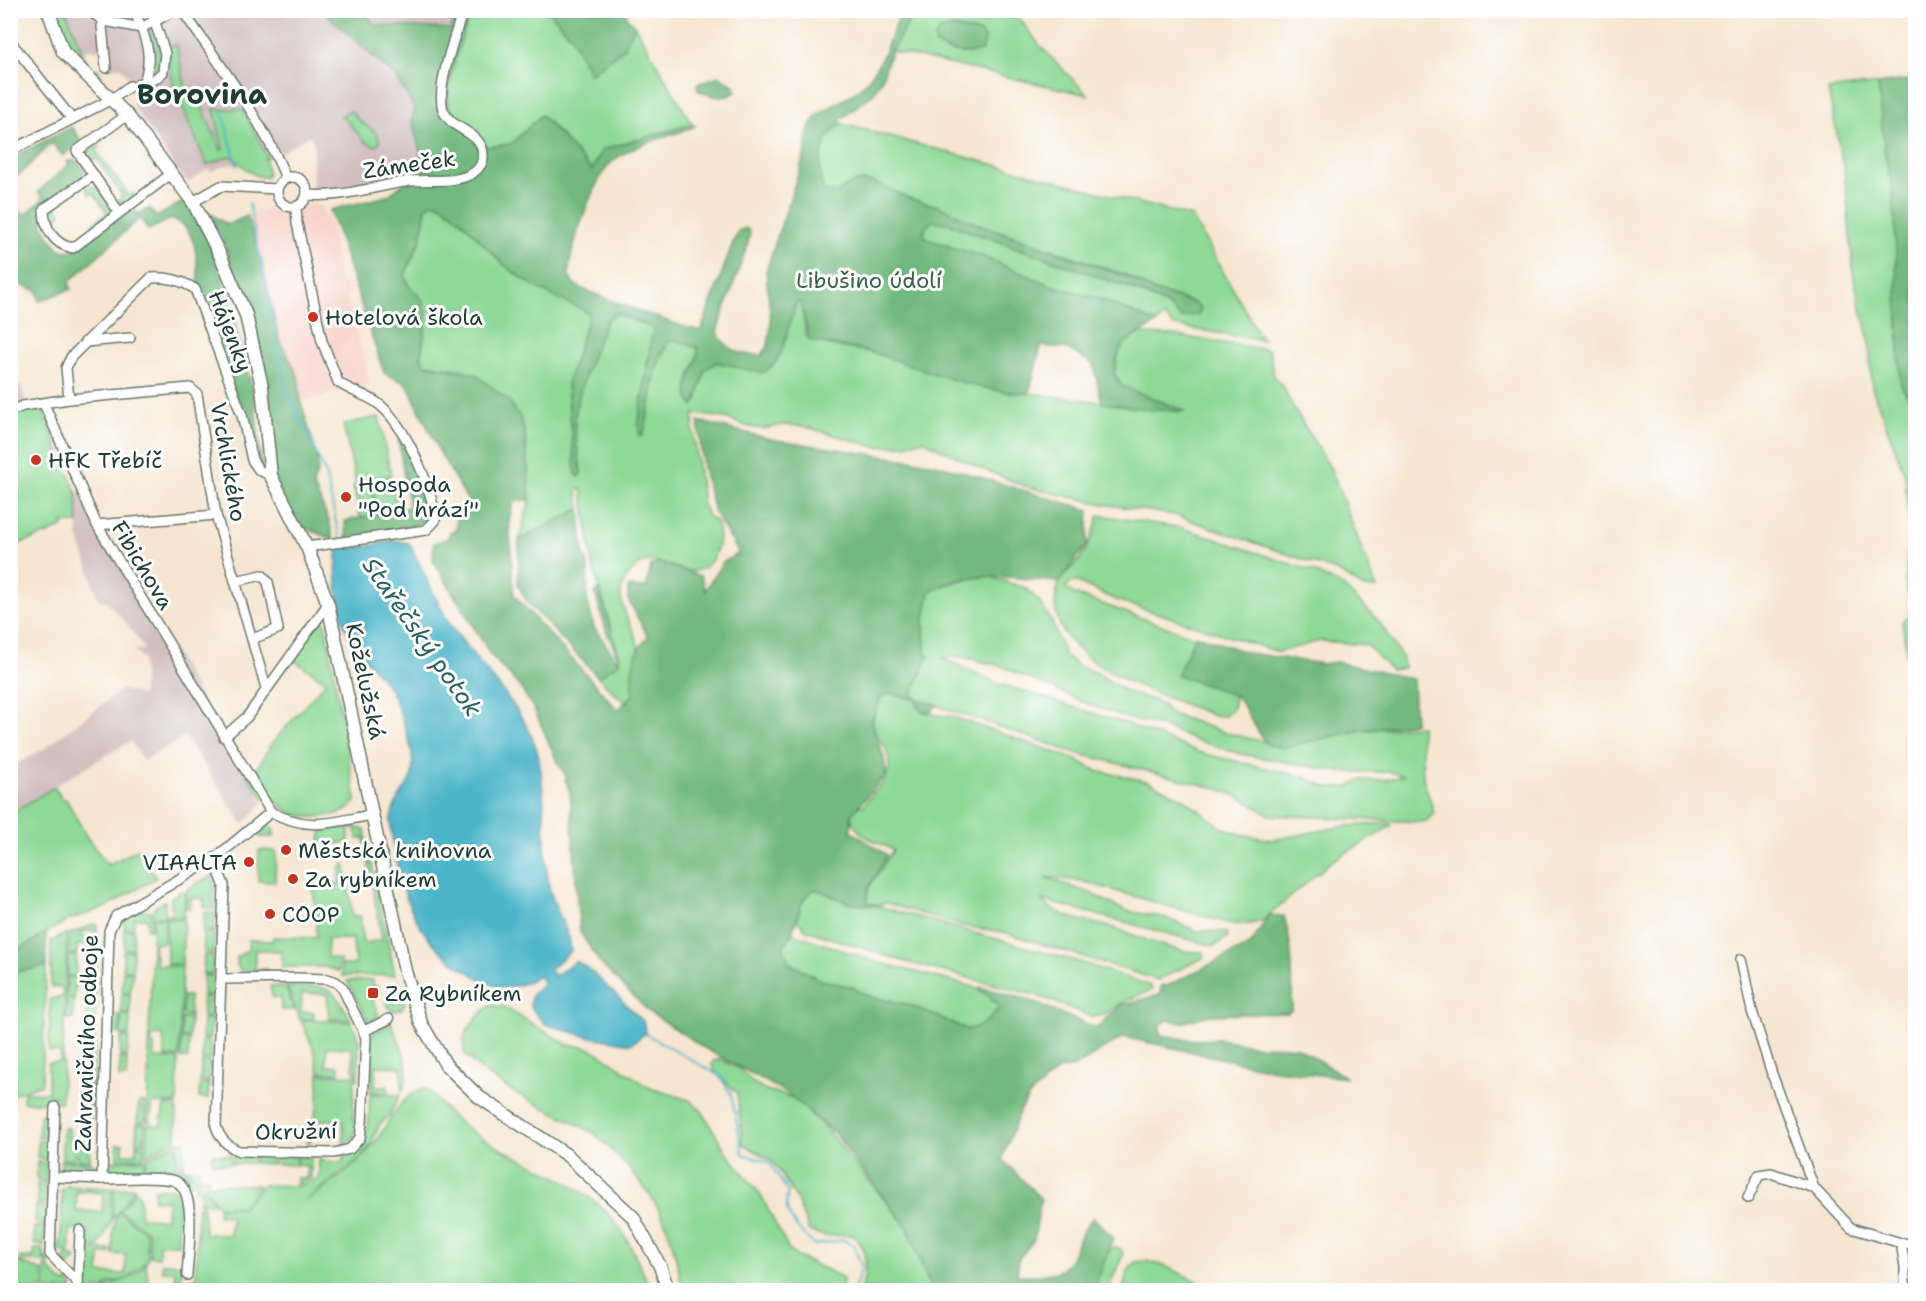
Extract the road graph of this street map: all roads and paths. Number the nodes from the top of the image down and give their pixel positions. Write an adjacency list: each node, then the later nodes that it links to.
1 (48, 10): 14 (main road, Koželužská)
2 (87, 10): 8 (street)
3 (134, 10): 10 (street)
4 (151, 10): 9 (street)
5 (176, 10): 9 (street)
6 (182, 10): 20 (street)
7 (463, 10): 22 (street, Zámeček)
8 (105, 21): 10 (street); 12 (street)
9 (156, 22): 10 (street); 13 (street)
10 (141, 28): 13 (street)
11 (10, 41): 16 (street)
12 (106, 68)
13 (138, 84): 14 (street)
14 (112, 99): 15 (main road, Koželužská); 16 (street)
15 (127, 115): 18 (main road, Koželužská); 19 (street)
16 (72, 119): 17 (street)
17 (10, 151)
18 (171, 174): 23 (main road, Koželužská); 25 (street)
19 (94, 175): 25 (street); 25 (street)
20 (286, 178): 21 (street); 22 (street)
21 (277, 189): 23 (street); 24 (street)
22 (307, 195): 24 (street)
23 (193, 202): 31 (main road, Koželužská)
24 (296, 207): 34 (street)
25 (119, 212)
26 (130, 338): 27 (street)
27 (85, 342): 28 (street, Hájenky); 31 (street, Hájenky)
28 (69, 399): 29 (street, Vrchlického); 32 (street, Vrchlického)
29 (44, 404): 30 (street, Vrchlického); 33 (street, Fibichova)
30 (10, 411)
31 (271, 476): 34 (main road, Koželužská)
32 (216, 515): 33 (street); 35 (street, Vrchlického)
33 (97, 525): 39 (street, Fibichova)
34 (307, 547): 36 (main road, Koželužská)
35 (235, 581): 37 (street, Vrchlického); 37 (street)
36 (328, 604): 38 (street); 41 (main road, Koželužská)
37 (252, 639): 38 (street, Vrchlického)
38 (266, 688): 39 (street)
39 (224, 737): 40 (street, Fibichova)
40 (272, 812): 41 (street); 42 (street)
41 (372, 815): 57 (main road, Koželužská)
42 (214, 859): 44 (street, Okružní); 49 (street, Zahraničního odboje)
43 (1741, 959): 50 (street)
44 (223, 979): 46 (street, Okružní); 46 (street, Okružní)
45 (389, 1019): 46 (street)
46 (364, 1030)
47 (55, 1107): 48 (street, Zahraničního odboje)
48 (54, 1177): 49 (street, Zahraničního odboje); 56 (street, Zahraničního odboje)
49 (102, 1179): 55 (street, Zahraničního odboje)
50 (1814, 1188): 51 (street); 53 (street)
51 (1748, 1198)
52 (80, 1230): 56 (street, Zahraničního odboje)
53 (1901, 1243): 54 (street); 58 (street)
54 (1916, 1244)
55 (187, 1275)
56 (78, 1287)
57 (668, 1290)
58 (1905, 1290)

